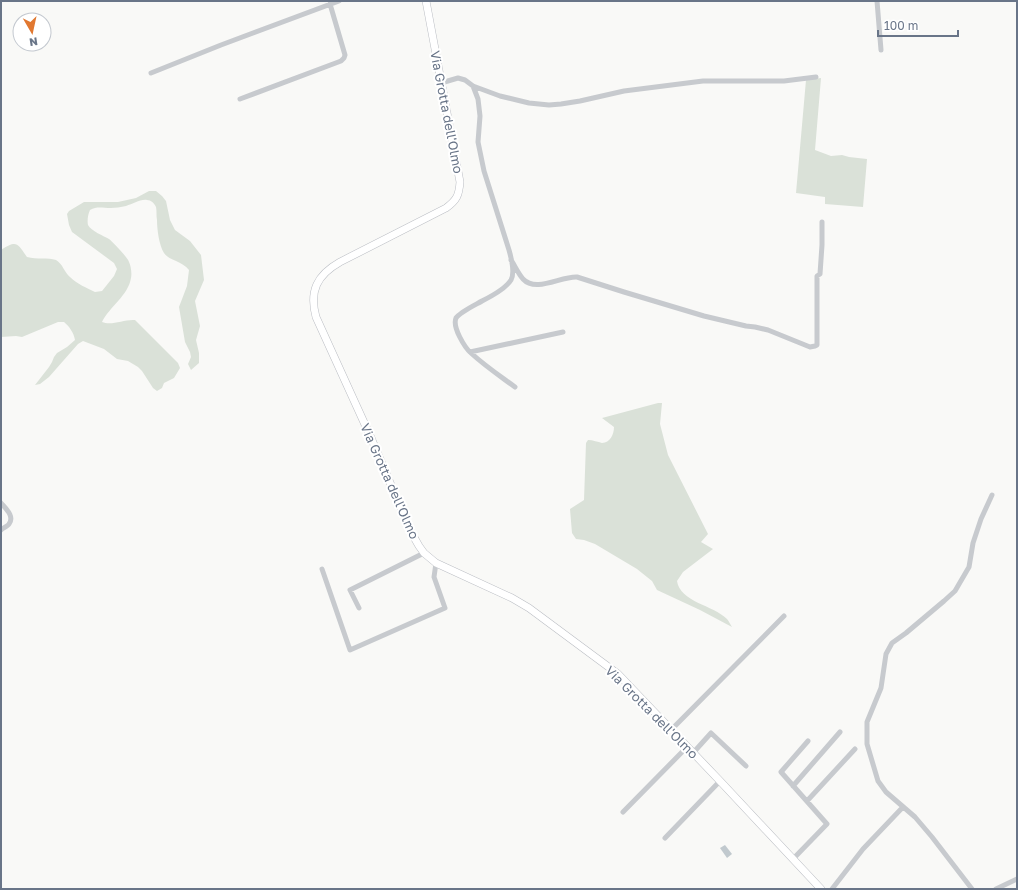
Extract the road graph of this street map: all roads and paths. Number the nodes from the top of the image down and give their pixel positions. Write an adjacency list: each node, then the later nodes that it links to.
1 (339, 1): 4 (street)
2 (426, 1): 8 (street, Via Grotta dell'Olmo)
3 (877, 1): 5 (street)
4 (330, 4): 6 (street); 10 (street)
5 (881, 50)
6 (151, 73)
7 (816, 77): 9 (street)
8 (441, 83): 9 (street); 19 (street, Via Grotta dell'Olmo)
9 (473, 86): 12 (street, Via Grotta dell'Olmo)
10 (240, 99)
11 (822, 222): 12 (street)
12 (511, 260): 14 (street)
13 (563, 332): 14 (street)
14 (470, 352): 15 (street)
15 (515, 387)
16 (992, 495): 34 (street)
17 (1, 503): 18 (street)
18 (1, 530)
19 (424, 553): 20 (street, Via Grotta dell'Olmo); 22 (street)
20 (436, 563): 21 (street); 24 (street, Via Grotta dell'Olmo)
21 (322, 570)
22 (359, 608)
23 (784, 616): 24 (street)
24 (671, 730): 27 (street, Via Grotta dell'Olmo)
25 (840, 732): 32 (street)
26 (808, 741): 32 (street)
27 (687, 747): 29 (street, Via Grotta dell'Olmo); 35 (street)
28 (855, 749): 33 (street)
29 (693, 753): 30 (street); 31 (street, Via Grotta dell'Olmo)
30 (746, 766)
31 (720, 781): 36 (street); 37 (street, Via Grotta dell'Olmo)
32 (793, 786): 33 (street)
33 (807, 801): 37 (street)
34 (903, 807): 40 (street); 41 (street)
35 (623, 812)
36 (665, 838)
37 (793, 859): 39 (street, Via Grotta dell'Olmo)
38 (1017, 879): 42 (street)
39 (821, 889)
40 (832, 889)
41 (972, 889)
42 (996, 889)

